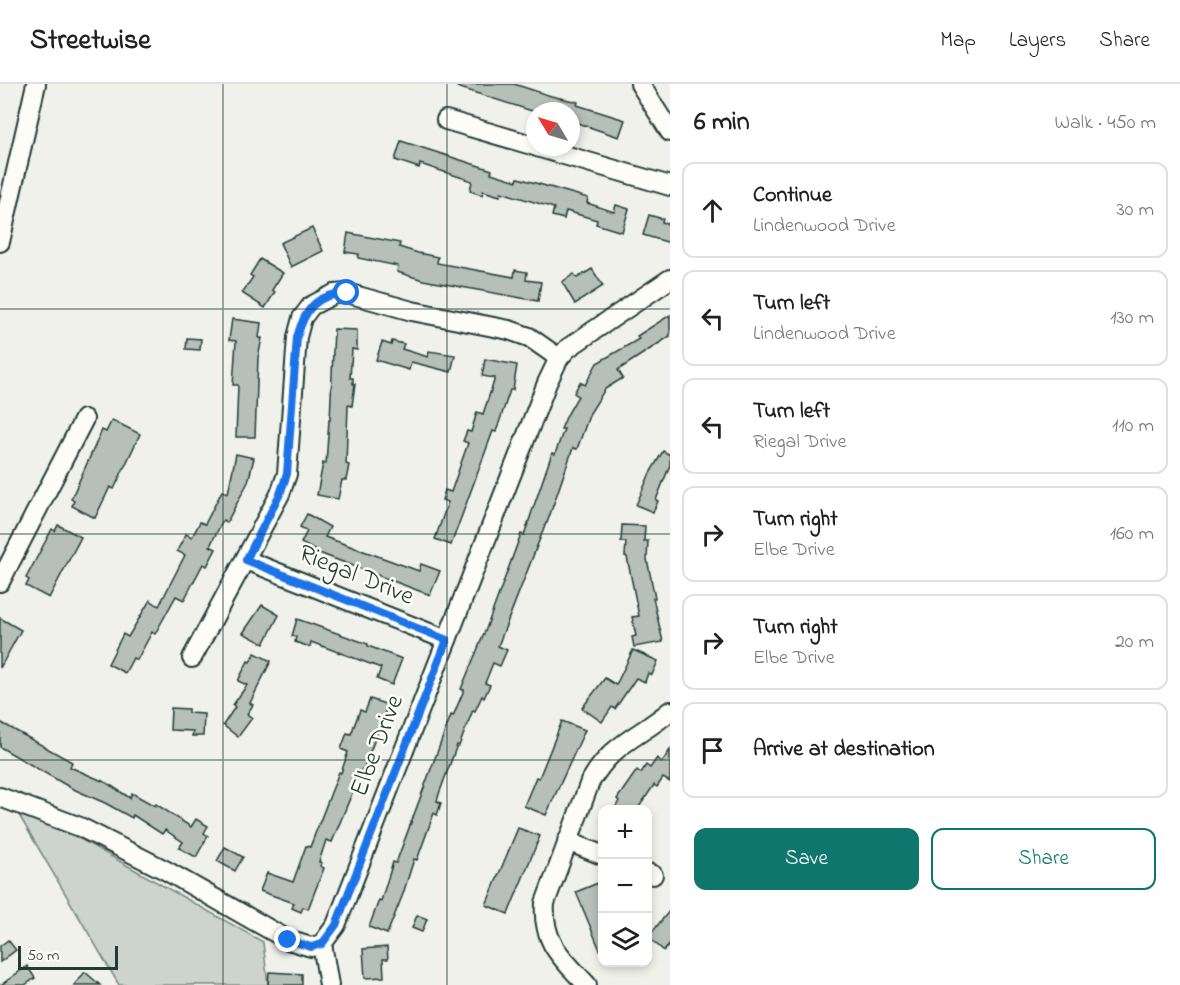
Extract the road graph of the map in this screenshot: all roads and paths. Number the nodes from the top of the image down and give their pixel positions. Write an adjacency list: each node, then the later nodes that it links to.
1 (36, 84): 8 (street)
2 (640, 84): 4 (street)
3 (446, 120): 5 (street)
4 (670, 132)
5 (526, 144)
6 (567, 156): 7 (street)
7 (670, 186)
8 (0, 242)
9 (670, 279): 10 (street, Elbe Drive)
10 (559, 358): 12 (street); 14 (street, Elbe Drive)
11 (84, 419): 13 (street)
12 (246, 560): 14 (street, Riegal Drive); 15 (street)
13 (0, 582)
14 (447, 640): 20 (street, Elbe Drive)
15 (192, 658)
16 (670, 711): 18 (street)
17 (0, 797): 20 (street)
18 (567, 841): 19 (street); 22 (street)
19 (598, 853)
20 (322, 944): 21 (street)
21 (329, 985)
22 (587, 985)

